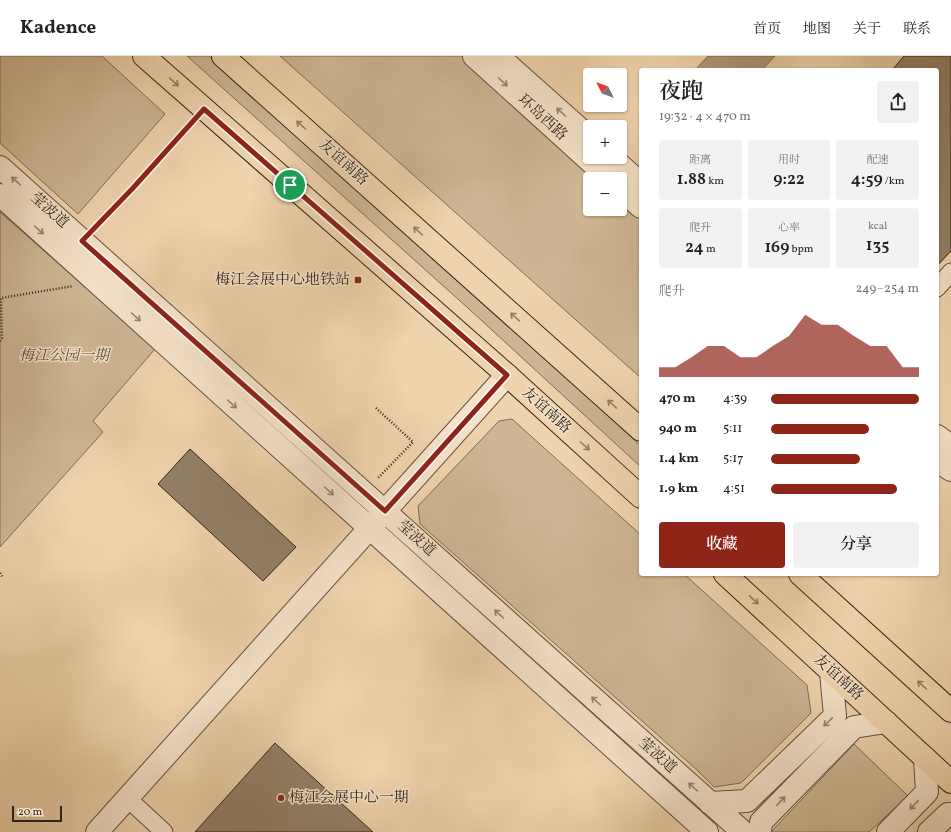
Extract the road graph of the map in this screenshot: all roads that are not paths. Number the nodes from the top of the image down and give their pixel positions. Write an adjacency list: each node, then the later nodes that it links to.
1 (144, 56): 15 (main road, 友谊南路, one-way to 15)
2 (223, 56): 16 (main road, 友谊南路, one-way to 2)
3 (474, 56): 8 (street, 环岛西路, one-way to 8)
4 (498, 56): 5 (street, 环岛西路, one-way to 4)
5 (583, 132)
6 (619, 164): 9 (street)
7 (0, 167): 22 (street, 莹波道, one-way to 7)
8 (602, 172)
9 (639, 182)
10 (627, 194): 12 (street)
11 (0, 195): 23 (street, 莹波道, one-way to 23)
12 (639, 205)
13 (951, 272): 14 (street)
14 (939, 286)
15 (507, 375): 21 (main road, 友谊南路, one-way to 21); 22 (street)
16 (639, 428)
17 (939, 437): 18 (street)
18 (951, 446)
19 (939, 462): 20 (street)
20 (951, 470)
21 (639, 495)
22 (385, 511): 23 (street); 34 (street, 莹波道, one-way to 22)
23 (370, 528): 33 (street); 38 (street, 莹波道)
24 (729, 576): 28 (main road, 友谊南路, one-way to 28)
25 (802, 576): 27 (main road)
26 (813, 576): 27 (main road)
27 (827, 598): 29 (main road, one-way to 27)
28 (831, 672): 30 (main road, 友谊南路); 34 (street, one-way to 34)
29 (951, 711)
30 (886, 722): 31 (main road, 友谊南路); 40 (street, one-way to 30)
31 (925, 758): 32 (main road, 友谊南路); 41 (street, one-way to 41)
32 (951, 782)
33 (127, 798): 36 (street); 37 (street)
34 (710, 803): 39 (street, 莹波道)
35 (951, 814): 42 (street)
36 (97, 832)
37 (164, 832)
38 (707, 832)
39 (742, 832)
40 (760, 832)
41 (888, 832)
42 (929, 832)

